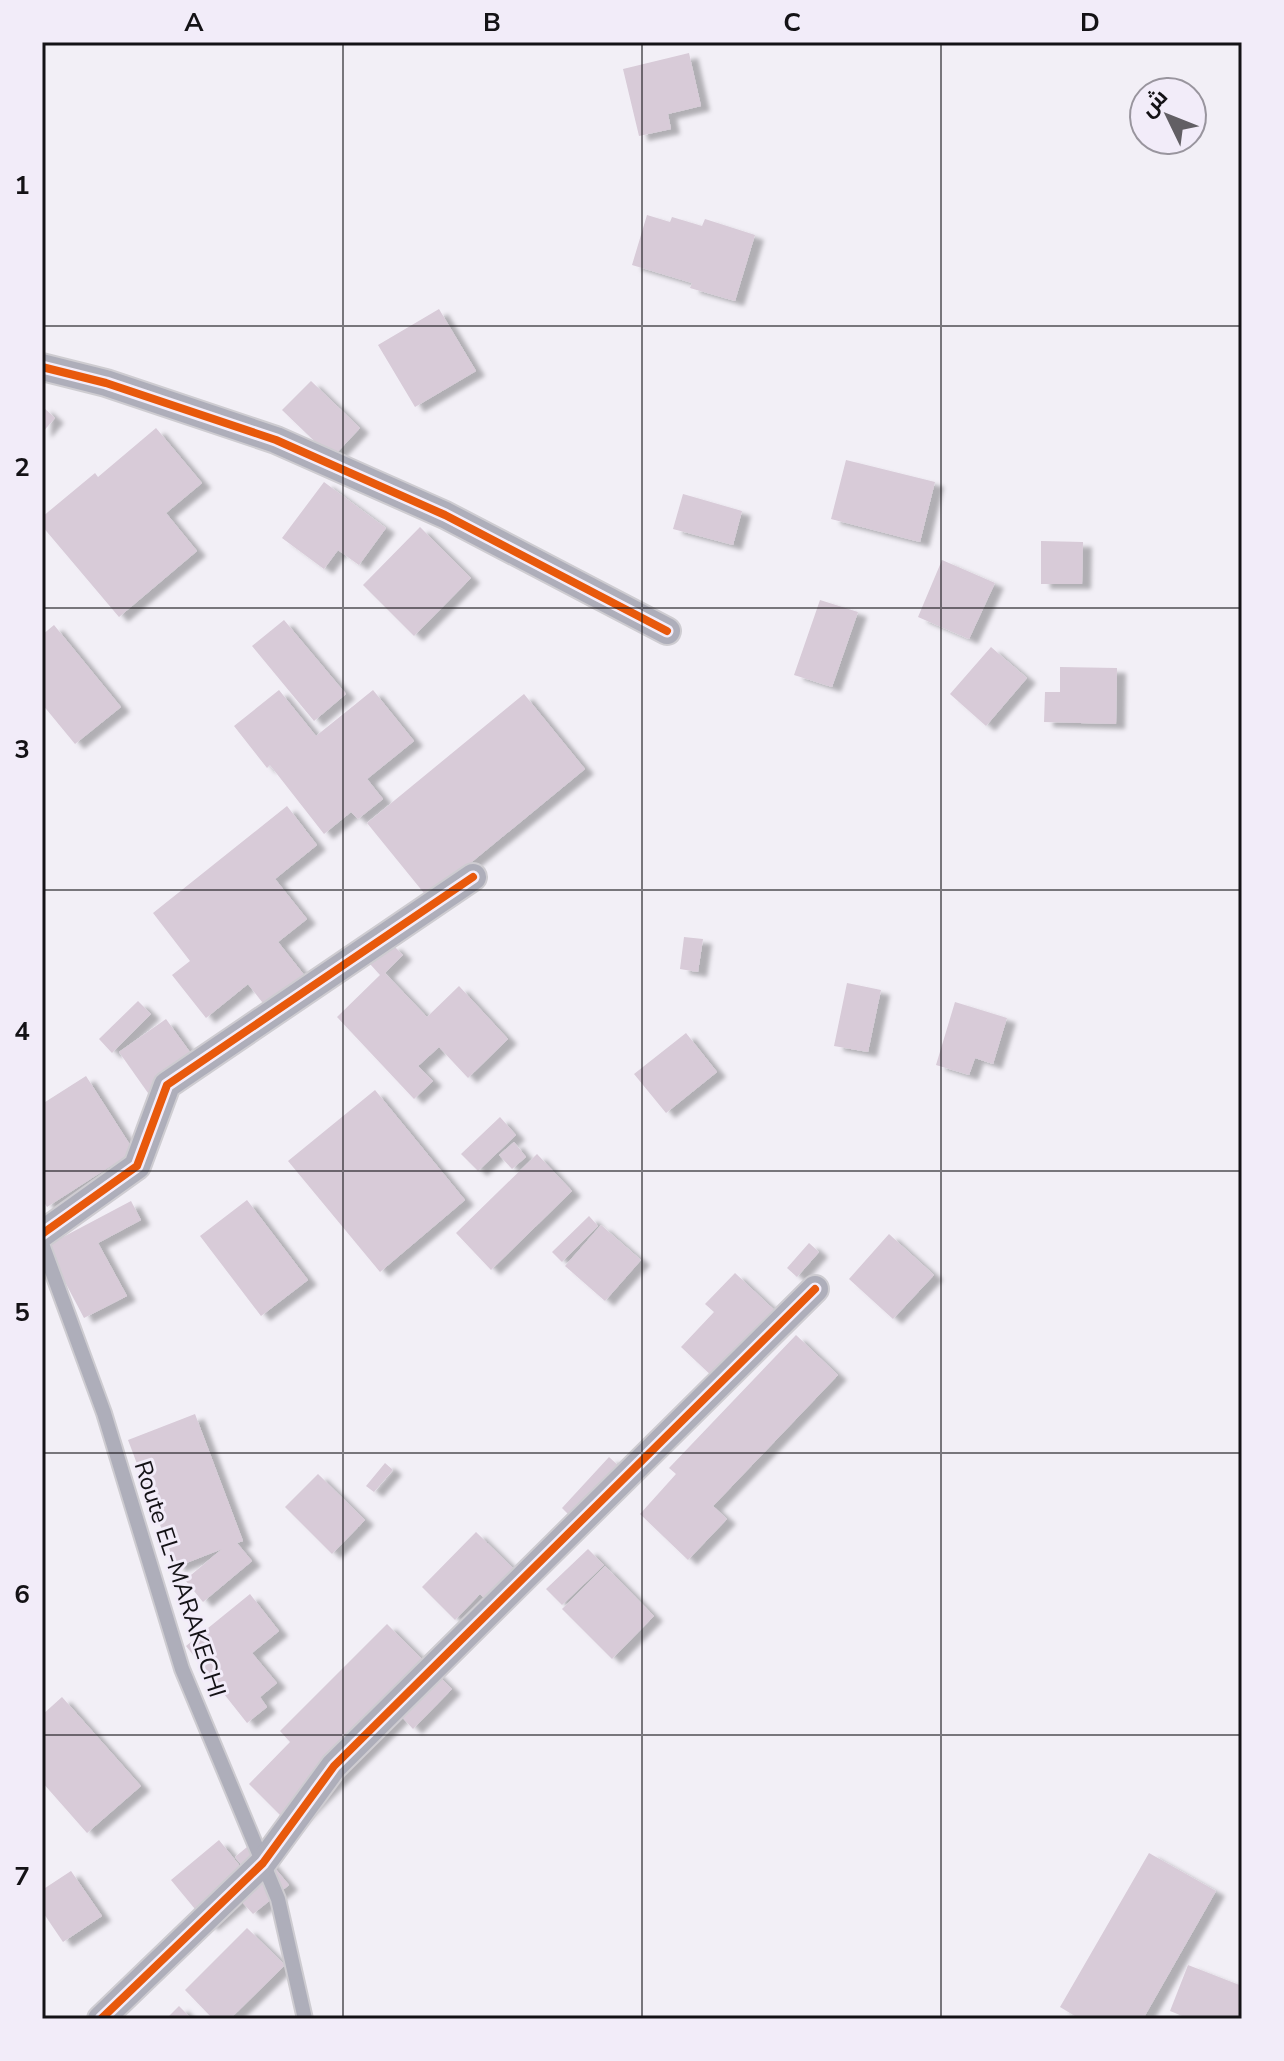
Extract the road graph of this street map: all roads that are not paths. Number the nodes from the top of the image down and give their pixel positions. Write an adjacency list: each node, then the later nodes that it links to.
1 (42, 367): 2 (street)
2 (667, 631)
3 (473, 877): 4 (street)
4 (42, 1234)
5 (42, 1244): 7 (lane, Route EL-MARAKECHI)
6 (815, 1289): 7 (street)
7 (263, 1863): 8 (street); 9 (lane, Route EL-MARAKECHI)
8 (101, 2019)
9 (305, 2019)

